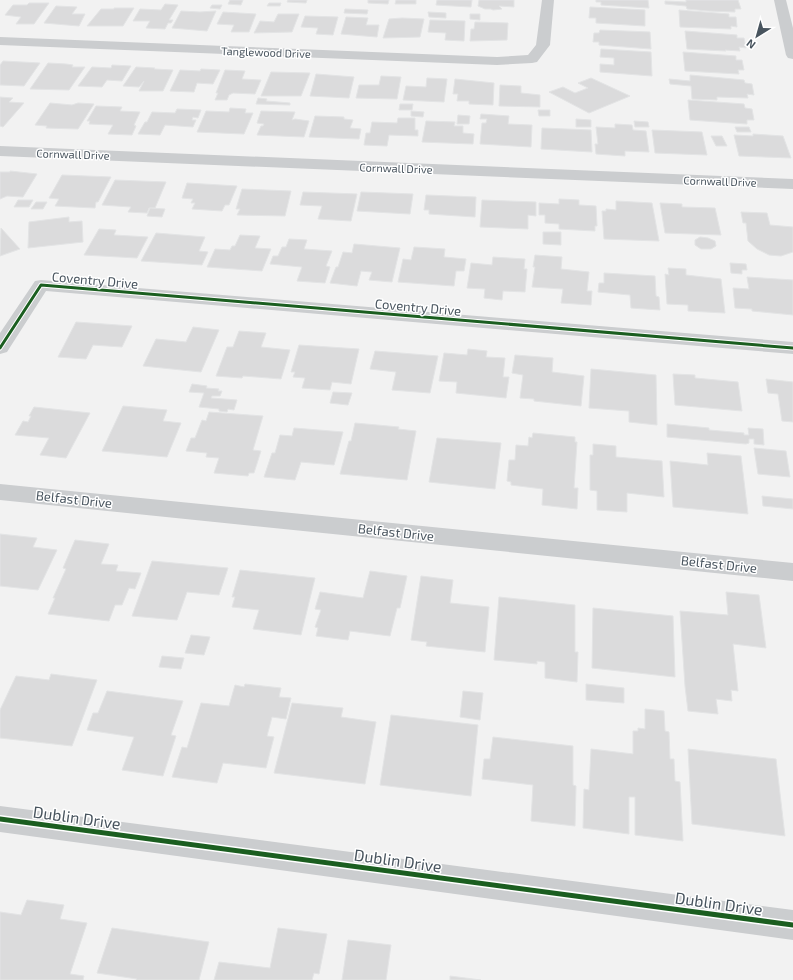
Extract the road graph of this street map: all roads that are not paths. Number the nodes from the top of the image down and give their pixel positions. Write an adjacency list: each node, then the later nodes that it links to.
1 (548, 0): 3 (street, Tanglewood Drive)
2 (780, 0): 4 (street)
3 (0, 42)
4 (793, 55)
5 (0, 151): 6 (street, Cornwall Drive)
6 (793, 184)
7 (0, 348): 8 (street, Coventry Drive)
8 (793, 348)
9 (0, 492): 10 (street, Belfast Drive)
10 (793, 572)
11 (0, 819): 12 (street, Dublin Drive)
12 (793, 925)

